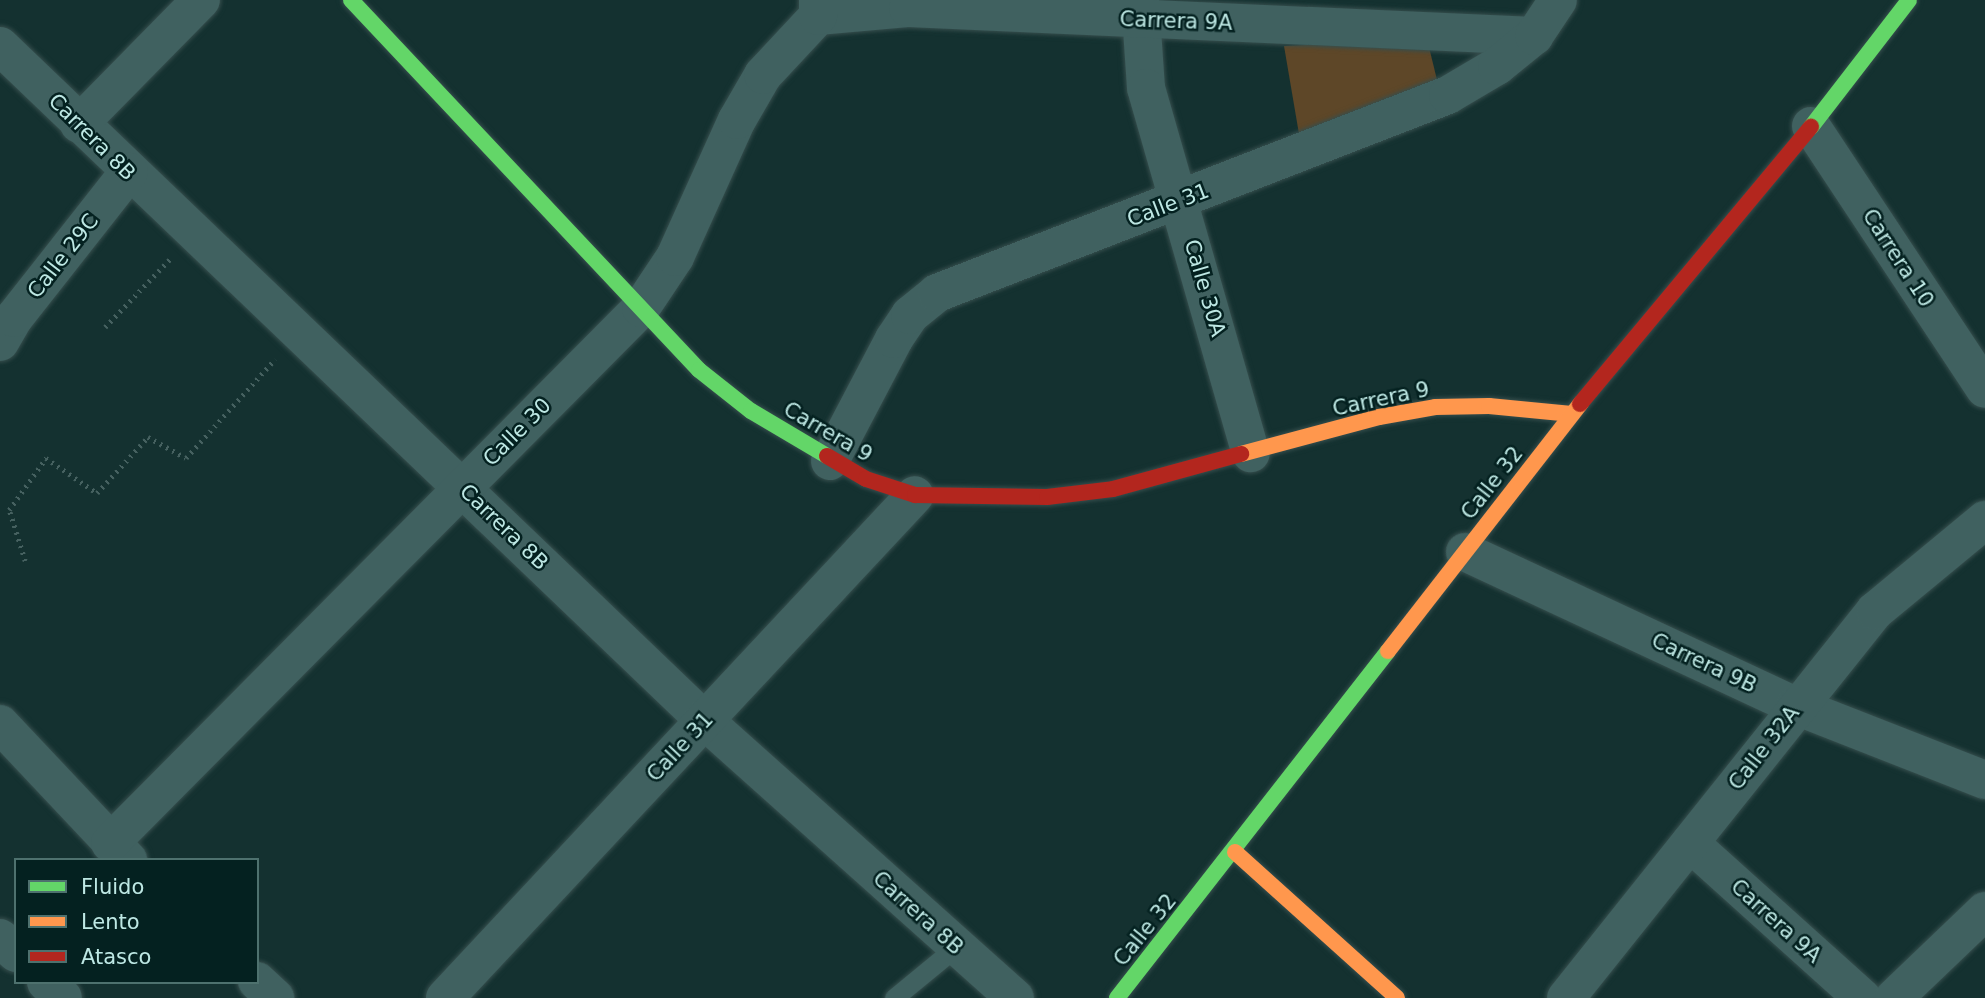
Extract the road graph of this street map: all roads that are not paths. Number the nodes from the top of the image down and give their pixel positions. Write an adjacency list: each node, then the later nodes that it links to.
1 (201, 0): 9 (street)
2 (351, 0): 13 (street, Carrera 9)
3 (1558, 0): 7 (street, Calle 31)
4 (1909, 0): 10 (street, Calle 32)
5 (818, 8): 6 (street, Carrera 9A); 13 (street, Calle 30)
6 (1140, 10): 7 (street, Carrera 9A); 12 (street, Calle 30A)
7 (1534, 36): 12 (street, Calle 31)
8 (0, 46): 9 (street, Carrera 8B)
9 (79, 124): 11 (street, Carrera 8B)
10 (1811, 126): 15 (street, Carrera 10); 16 (street, Calle 32)
11 (133, 178): 14 (street, Calle 29C); 19 (street, Carrera 8B)
12 (1180, 201): 17 (street, Calle 30A); 18 (street, Calle 31)
13 (641, 308): 18 (street, Carrera 9); 19 (street, Calle 30)
14 (5, 321)
15 (1985, 389)
16 (1573, 414): 17 (street, Carrera 9); 22 (street, Calle 32)
17 (1251, 453): 20 (street, Carrera 9)
18 (830, 461): 20 (street, Carrera 9)
19 (462, 486): 24 (street, Carrera 8B); 28 (street, Calle 30)
20 (915, 495): 24 (street, Calle 31)
21 (1985, 520): 23 (street, Calle 32A)
22 (1465, 552): 23 (street, Carrera 9B); 29 (street, Calle 32)
23 (1796, 706): 26 (street, Carrera 9B); 27 (street, Calle 32A)
24 (704, 720): 32 (street, Carrera 8B); 39 (street, Calle 31)
25 (0, 724): 28 (street)
26 (1985, 780)
27 (1690, 843): 44 (street, Calle 32A); 45 (street, Carrera 9A)
28 (119, 852)
29 (1235, 852): 36 (street, Calle 32); 43 (street)
30 (1985, 911): 46 (street)
31 (0, 938): 33 (street)
32 (956, 947): 40 (lane); 41 (street, Carrera 8B)
33 (14, 951)
34 (259, 983): 38 (street)
35 (48, 984): 37 (street)
36 (1123, 991): 42 (lane)
37 (62, 998)
38 (275, 998)
39 (445, 998)
40 (894, 998)
41 (1015, 998)
42 (1145, 998)
43 (1397, 998)
44 (1566, 998)
45 (1861, 998)
46 (1894, 998)

